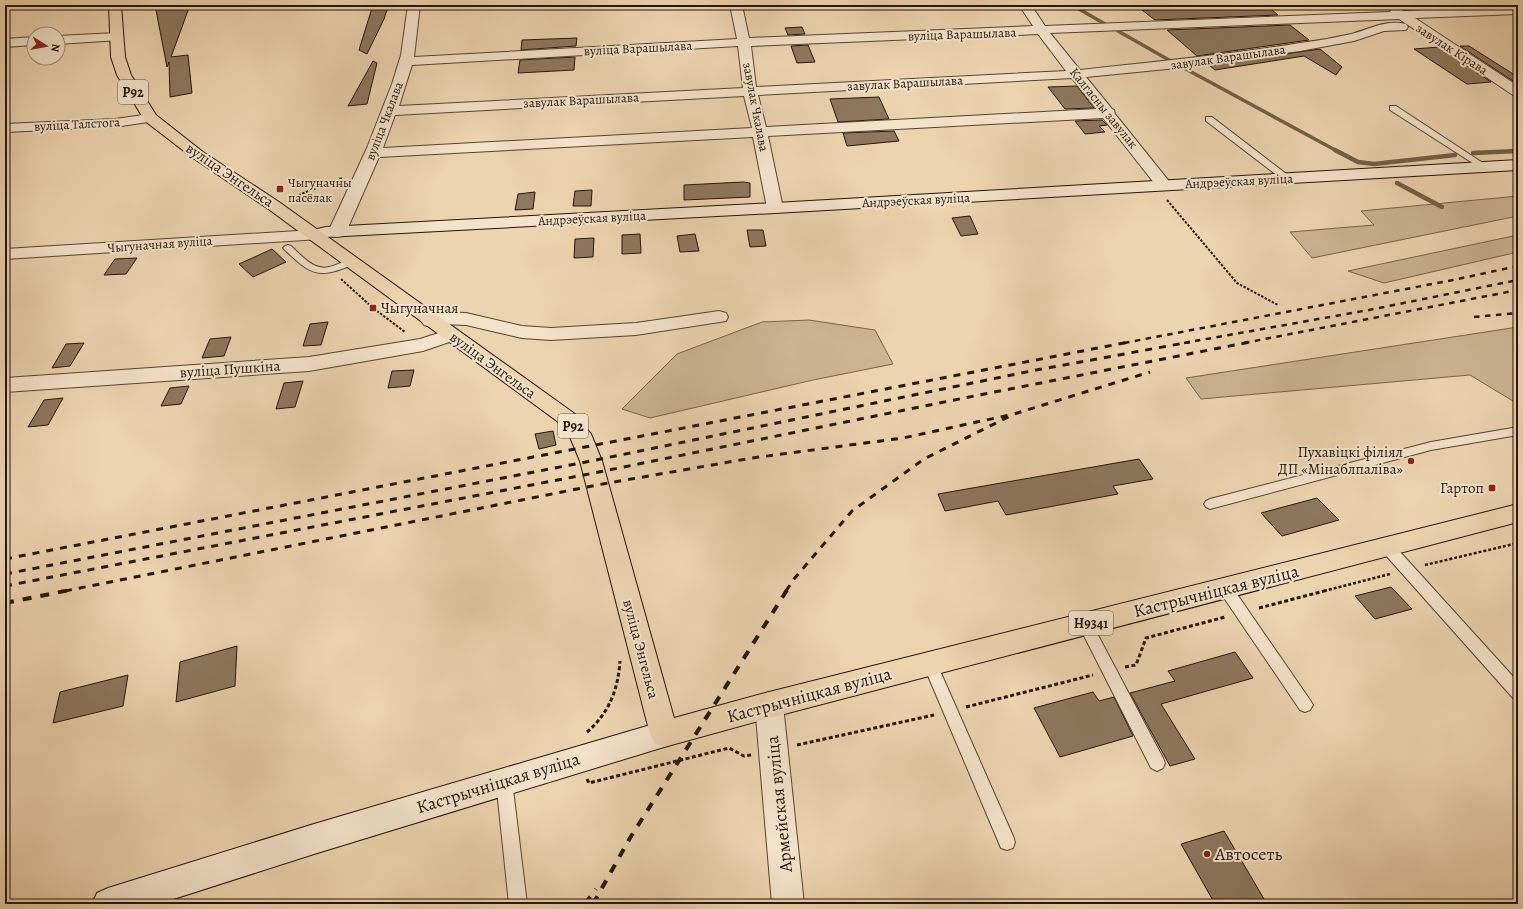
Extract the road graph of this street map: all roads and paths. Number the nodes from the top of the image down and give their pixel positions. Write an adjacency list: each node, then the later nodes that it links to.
1 (115, 5): 10 (main road, вуліца Энгельса / Р92)
2 (414, 5): 15 (street, вуліца Чкалава)
3 (736, 5): 13 (street, завулак Чкалава)
4 (1024, 5): 9 (street, Калгасны завулак)
5 (1387, 5): 7 (street, завулак Кірава)
6 (1518, 10): 7 (street, вуліца Варашылава)
7 (1399, 14): 8 (street, завулак Кірава); 9 (street, вуліца Варашылава)
8 (1417, 26): 16 (street, завулак Варашылава); 18 (street, завулак Кірава)
9 (1042, 31): 13 (street, вуліца Варашылава); 16 (street, Калгасны завулак)
10 (116, 37): 11 (street); 22 (main road, вуліца Энгельса / Р92)
11 (66, 40)
12 (26, 42): 14 (street)
13 (744, 42): 15 (street, вуліца Варашылава); 17 (street, завулак Чкалава)
14 (5, 43)
15 (406, 61): 20 (street, вуліца Чкалава)
16 (1077, 74): 17 (street, завулак Варашылава); 21 (street, Калгасны завулак)
17 (750, 91): 20 (street, завулак Варашылава); 25 (street, завулак Чкалава)
18 (1518, 92)
19 (1393, 108): 28 (lane)
20 (389, 111): 26 (street, вуліца Чкалава)
21 (1109, 113): 25 (street); 30 (street, Калгасны завулак)
22 (150, 118): 24 (street, вуліца Талстога); 33 (main road, вуліца Энгельса / Р92)
23 (1209, 119): 29 (lane)
24 (5, 128)
25 (760, 132): 26 (street); 31 (street, завулак Чкалава)
26 (372, 153): 32 (street, вуліца Чкалава)
27 (1518, 165): 28 (street, Андрэеўская вуліца)
28 (1485, 167): 29 (street, Андрэеўская вуліца)
29 (1286, 178): 30 (street, Андрэеўская вуліца)
30 (1160, 185): 31 (street, Андрэеўская вуліца); 37 (path)
31 (775, 208): 32 (street, Андрэеўская вуліца)
32 (337, 232): 33 (street, Андрэеўская вуліца)
33 (314, 235): 35 (street, Чыгуначная вуліца); 36 (main road, вуліца Энгельса / Р92)
34 (288, 248): 36 (lane)
35 (5, 254)
36 (351, 262): 39 (main road, вуліца Энгельса / Р92)
37 (1278, 306)
38 (719, 316): 39 (street)
39 (432, 321): 40 (main road, вуліца Энгельса / Р92)
40 (451, 335): 41 (street, вуліца Пушкіна); 58 (main road, вуліца Энгельса / Р92)
41 (5, 385)
42 (1518, 431): 43 (lane)
43 (1210, 504)
44 (1518, 513): 46 (main road, Кастрычніцкая вуліца / Н9341)
45 (1518, 543): 47 (path)
46 (1387, 547): 47 (lane); 48 (main road, Кастрычніцкая вуліца / Н9341)
47 (1407, 569): 49 (path); 54 (lane)
48 (1225, 588): 49 (lane); 50 (main road, Кастрычніцкая вуліца / Н9341)
49 (1242, 613): 53 (path); 56 (lane)
50 (1085, 624): 52 (main road, Кастрычніцкая вуліца / Н9341); 53 (lane)
51 (620, 658): 60 (path)
52 (930, 664): 55 (main road, Кастрычніцкая вуліца / Н9341); 57 (lane)
53 (1110, 671): 57 (path); 61 (lane)
54 (1518, 693)
55 (769, 705): 58 (main road, Кастрычніцкая вуліца / Н9341); 59 (street, Армейская вуліца)
56 (1305, 705)
57 (951, 712): 59 (path); 63 (lane)
58 (664, 734): 60 (street, Кастрычніцкая вуліца / Н9341)
59 (774, 750): 60 (path); 66 (street, Армейская вуліца)
60 (581, 758): 62 (street, Кастрычніцкая вуліца / Н9341)
61 (1157, 763)
62 (504, 781): 64 (street, Кастрычніцкая вуліца / Н9341); 65 (lane)
63 (1007, 842)
64 (108, 904)
65 (518, 904)
66 (788, 904)

